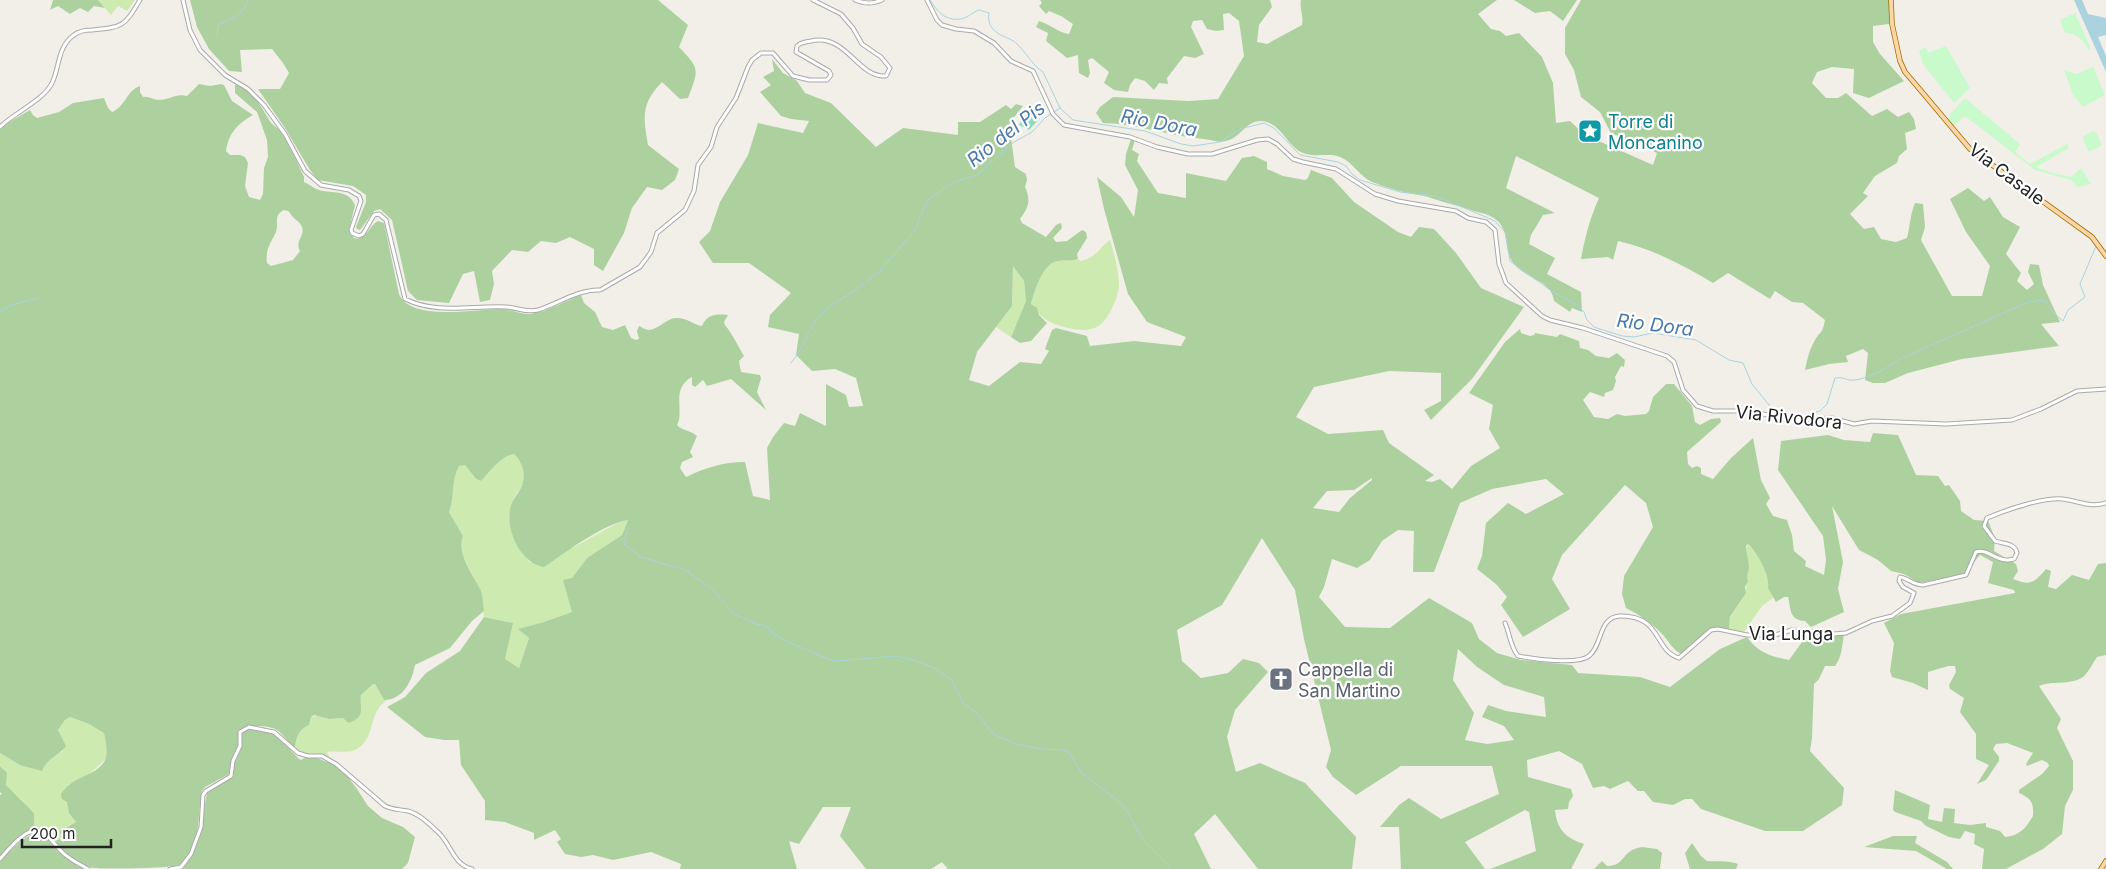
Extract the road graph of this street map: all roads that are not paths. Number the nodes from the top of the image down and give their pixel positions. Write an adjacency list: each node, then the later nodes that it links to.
1 (140, 0): 8 (street)
2 (183, 0): 3 (street)
3 (813, 0)
4 (855, 0): 5 (street)
5 (882, 0)
6 (927, 0): 10 (street, Via Rivodora)
7 (1890, 0): 9 (main road, Via Casale)
8 (0, 127)
9 (2106, 256)
10 (2106, 389)
11 (2106, 503): 12 (street, Via Lunga)
12 (1505, 623)
13 (0, 859): 16 (street)
14 (2106, 861): 19 (main road)
15 (177, 868): 17 (street); 18 (street)
16 (88, 869)
17 (170, 869)
18 (472, 869)
19 (2101, 869)

